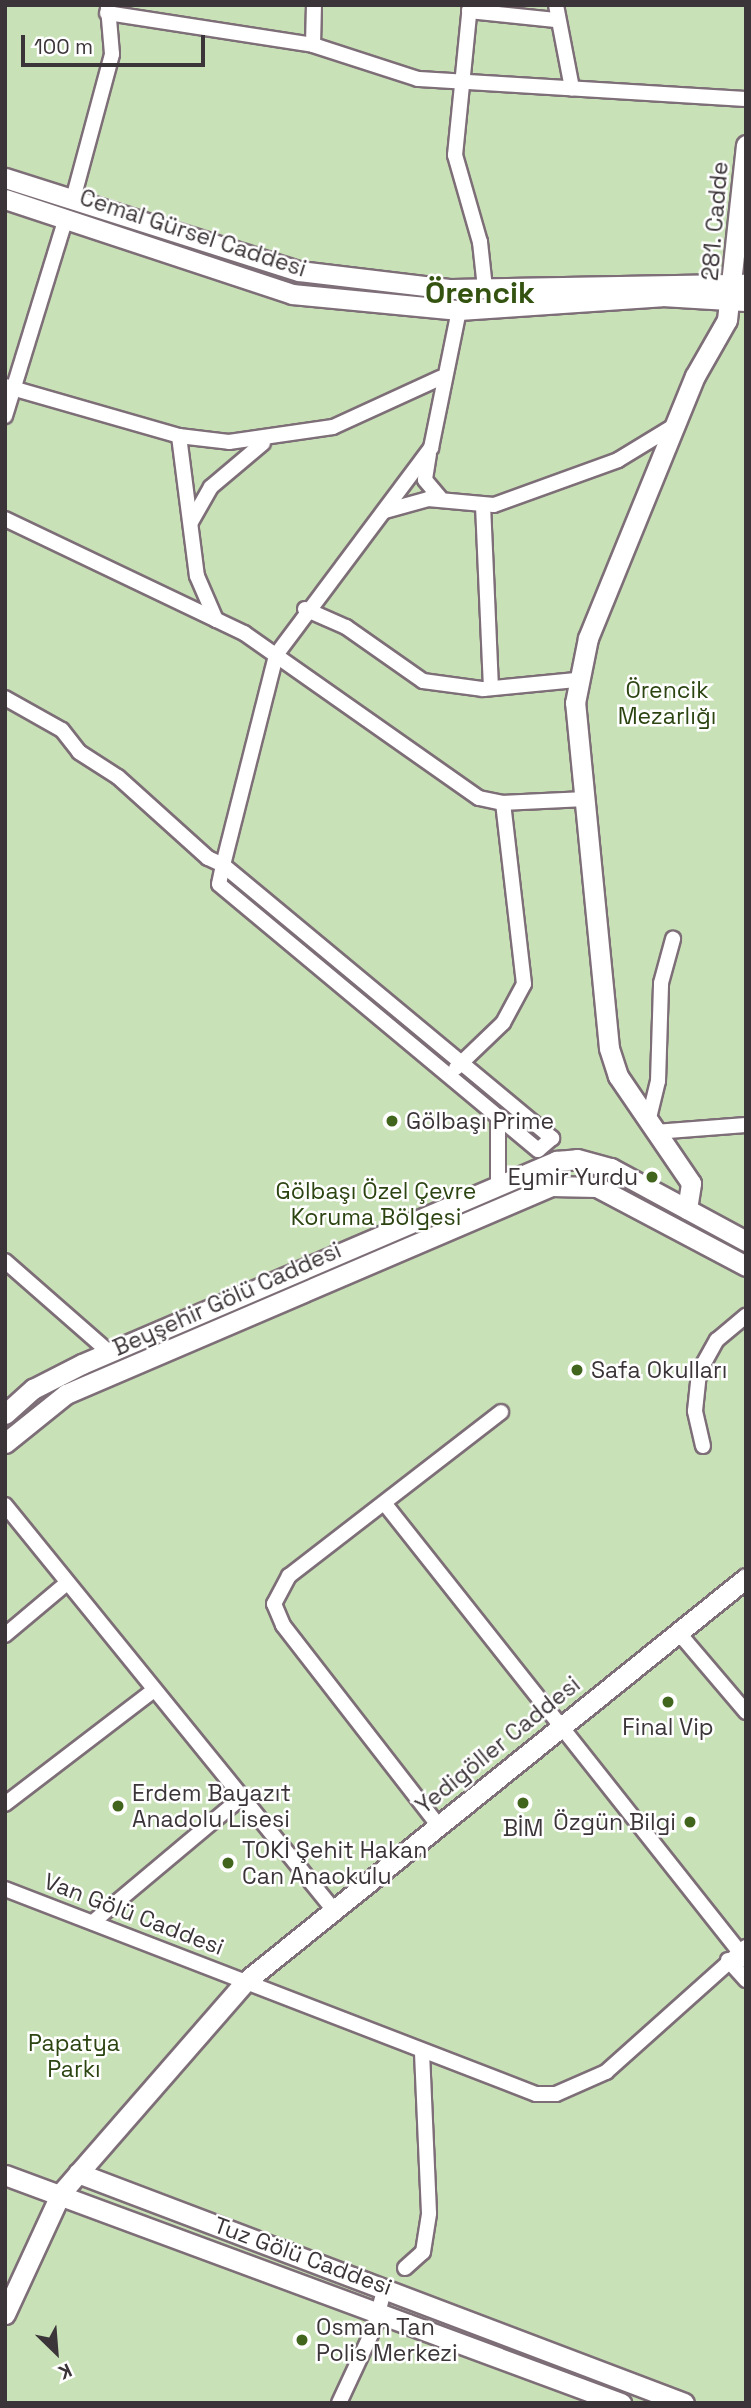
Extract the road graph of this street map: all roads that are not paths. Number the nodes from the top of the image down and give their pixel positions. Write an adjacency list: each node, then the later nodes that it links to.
1 (314, 5): 6 (street)
2 (556, 5): 5 (street)
3 (469, 8): 5 (street); 7 (street)
4 (108, 9): 6 (street); 13 (street)
5 (556, 20): 8 (street)
6 (313, 46): 7 (street)
7 (460, 81): 8 (street); 15 (street)
8 (572, 88): 9 (street)
9 (746, 99)
10 (746, 145): 16 (street, 281. Cadde)
11 (5, 178): 13 (street, Cemal Gürsel Caddesi)
12 (5, 199): 14 (street, Cemal Gürsel Caddesi)
13 (73, 199): 15 (street, Cemal Gürsel Caddesi)
14 (65, 218): 17 (street, Cemal Gürsel Caddesi); 19 (street)
15 (485, 288): 16 (street, Cemal Gürsel Caddesi)
16 (739, 292): 17 (street, Cemal Gürsel Caddesi); 21 (street)
17 (459, 310): 18 (street)
18 (440, 378): 23 (street); 24 (street)
19 (9, 387): 20 (street); 22 (street)
20 (5, 416)
21 (676, 423): 26 (street); 33 (street)
22 (179, 436): 23 (street); 29 (street)
23 (267, 441): 29 (street)
24 (431, 448): 25 (street); 27 (street)
25 (440, 498): 26 (street); 27 (street)
26 (483, 505): 34 (street)
27 (386, 511): 30 (street)
28 (5, 519): 31 (street)
29 (191, 523): 31 (street)
30 (305, 610): 32 (street); 34 (street)
31 (216, 620): 32 (street)
32 (276, 655): 37 (street); 38 (street)
33 (577, 680): 34 (street); 36 (street)
34 (491, 688)
35 (5, 698): 38 (street)
36 (584, 799): 37 (street); 44 (street)
37 (503, 803): 40 (street)
38 (223, 865): 40 (street); 41 (street)
39 (673, 939): 44 (street)
40 (462, 1062): 41 (street); 45 (street)
41 (448, 1075): 42 (street)
42 (498, 1116): 45 (street); 48 (street)
43 (746, 1125): 44 (street)
44 (652, 1127): 50 (street)
45 (545, 1144): 46 (street)
46 (564, 1160): 47 (street); 48 (street); 49 (street)
47 (568, 1182): 51 (street); 59 (street, Beyşehir Gölü Caddesi)
48 (498, 1184): 58 (street)
49 (663, 1196): 50 (street); 51 (street)
50 (687, 1209): 52 (street)
51 (653, 1216): 54 (street)
52 (710, 1222): 53 (street); 54 (street)
53 (746, 1241)
54 (700, 1242): 56 (street)
55 (5, 1261): 58 (street)
56 (746, 1266)
57 (746, 1315): 65 (street)
58 (110, 1353): 59 (street); 60 (street)
59 (119, 1373): 61 (street, Beyşehir Gölü Caddesi)
60 (57, 1376): 61 (street); 63 (street)
61 (66, 1394): 64 (street, Beyşehir Gölü Caddesi)
62 (501, 1412): 67 (street)
63 (5, 1414)
64 (5, 1443)
65 (703, 1446)
66 (5, 1504): 69 (street)
67 (384, 1504): 74 (street); 77 (street)
68 (746, 1578): 70 (street, Yedigöller Caddesi)
69 (67, 1583): 71 (street); 72 (street)
70 (678, 1632): 73 (street); 74 (street, Yedigöller Caddesi)
71 (5, 1635)
72 (154, 1690): 75 (street); 76 (street)
73 (746, 1712)
74 (558, 1727): 77 (street, Yedigöller Caddesi); 81 (street)
75 (243, 1796): 79 (street); 80 (street)
76 (5, 1804)
77 (438, 1825): 79 (street, Yedigöller Caddesi)
78 (5, 1889): 80 (street, Van Gölü Caddesi)
79 (333, 1909): 83 (street, Yedigöller Caddesi)
80 (93, 1923): 83 (street, Van Gölü Caddesi)
81 (740, 1955): 82 (street); 84 (street, Van Gölü Caddesi)
82 (746, 1980)
83 (246, 1981): 84 (street, Van Gölü Caddesi); 85 (street, Yedigöller Caddesi)
84 (422, 2054): 88 (street)
85 (78, 2173): 87 (street, Yedigöller Caddesi); 89 (street, Tuz Gölü Caddesi)
86 (5, 2175): 87 (street, Tuz Gölü Caddesi)
87 (61, 2193): 90 (street, Tuz Gölü Caddesi); 91 (street, Yedigöller Caddesi)
88 (405, 2268)
89 (384, 2290): 90 (street); 94 (street, Tuz Gölü Caddesi)
90 (379, 2310): 92 (street); 93 (street, Tuz Gölü Caddesi)
91 (5, 2314)
92 (340, 2403)
93 (621, 2403)
94 (684, 2403)

